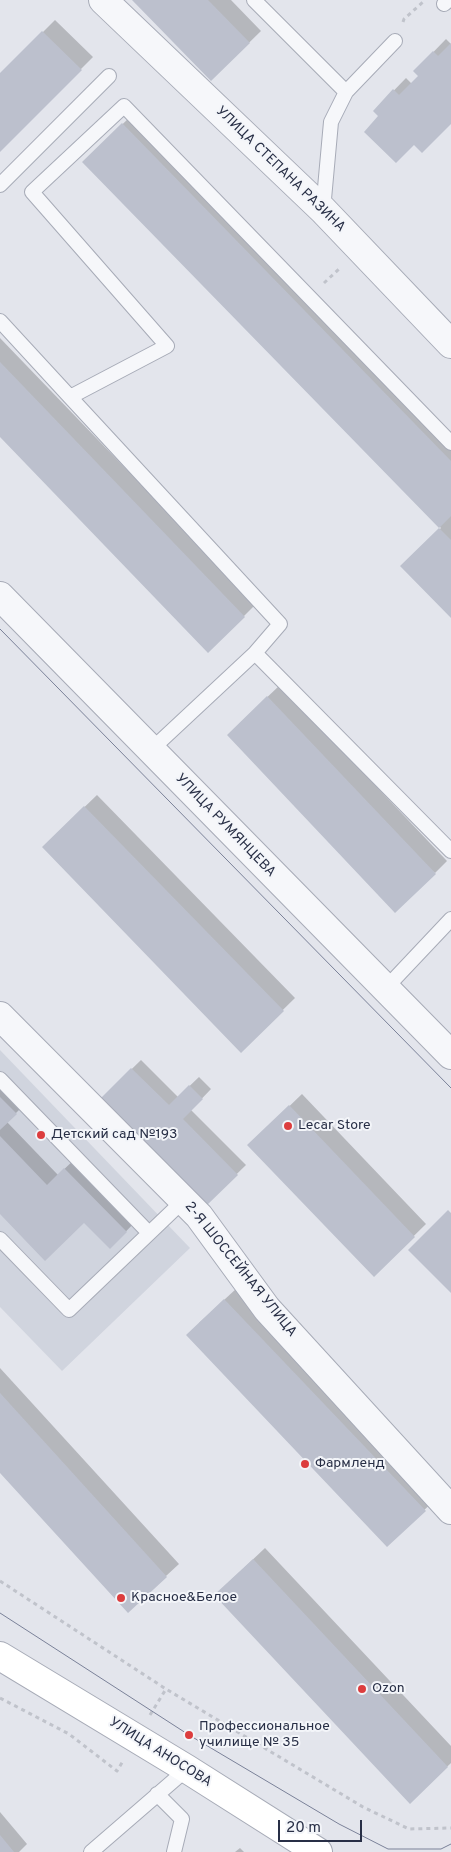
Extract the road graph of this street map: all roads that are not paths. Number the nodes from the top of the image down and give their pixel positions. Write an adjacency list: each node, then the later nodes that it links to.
1 (103, 0): 7 (street, УЛИЦА СТЕПАНА РАЗИНА)
2 (254, 0): 5 (lane)
3 (395, 41): 5 (lane)
4 (109, 76): 6 (lane)
5 (346, 92): 7 (lane)
6 (0, 185)
7 (323, 210): 9 (street, УЛИЦА СТЕПАНА РАЗИНА)
8 (0, 321): 10 (lane)
9 (451, 344)
10 (70, 397): 11 (lane); 13 (lane)
11 (451, 443)
12 (0, 596): 14 (street, УЛИЦА РУМЯНЦЕВА)
13 (256, 652): 14 (lane); 15 (lane)
14 (151, 750): 17 (street, УЛИЦА РУМЯНЦЕВА)
15 (451, 851)
16 (451, 919): 17 (lane)
17 (385, 989): 19 (street, УЛИЦА РУМЯНЦЕВА)
18 (0, 1016): 21 (street, 2-Я ШОССЕЙНАЯ УЛИЦА)
19 (451, 1055)
20 (0, 1079): 22 (lane)
21 (184, 1200): 22 (lane); 24 (street, 2-Я ШОССЕЙНАЯ УЛИЦА)
22 (149, 1234): 23 (lane)
23 (0, 1239)
24 (451, 1510)
25 (0, 1656): 26 (main road, УЛИЦА АНОСОВА)
26 (186, 1769): 27 (lane); 30 (main road, УЛИЦА АНОСОВА)
27 (157, 1794): 28 (lane); 29 (lane)
28 (91, 1852)
29 (174, 1852)
30 (318, 1852)

